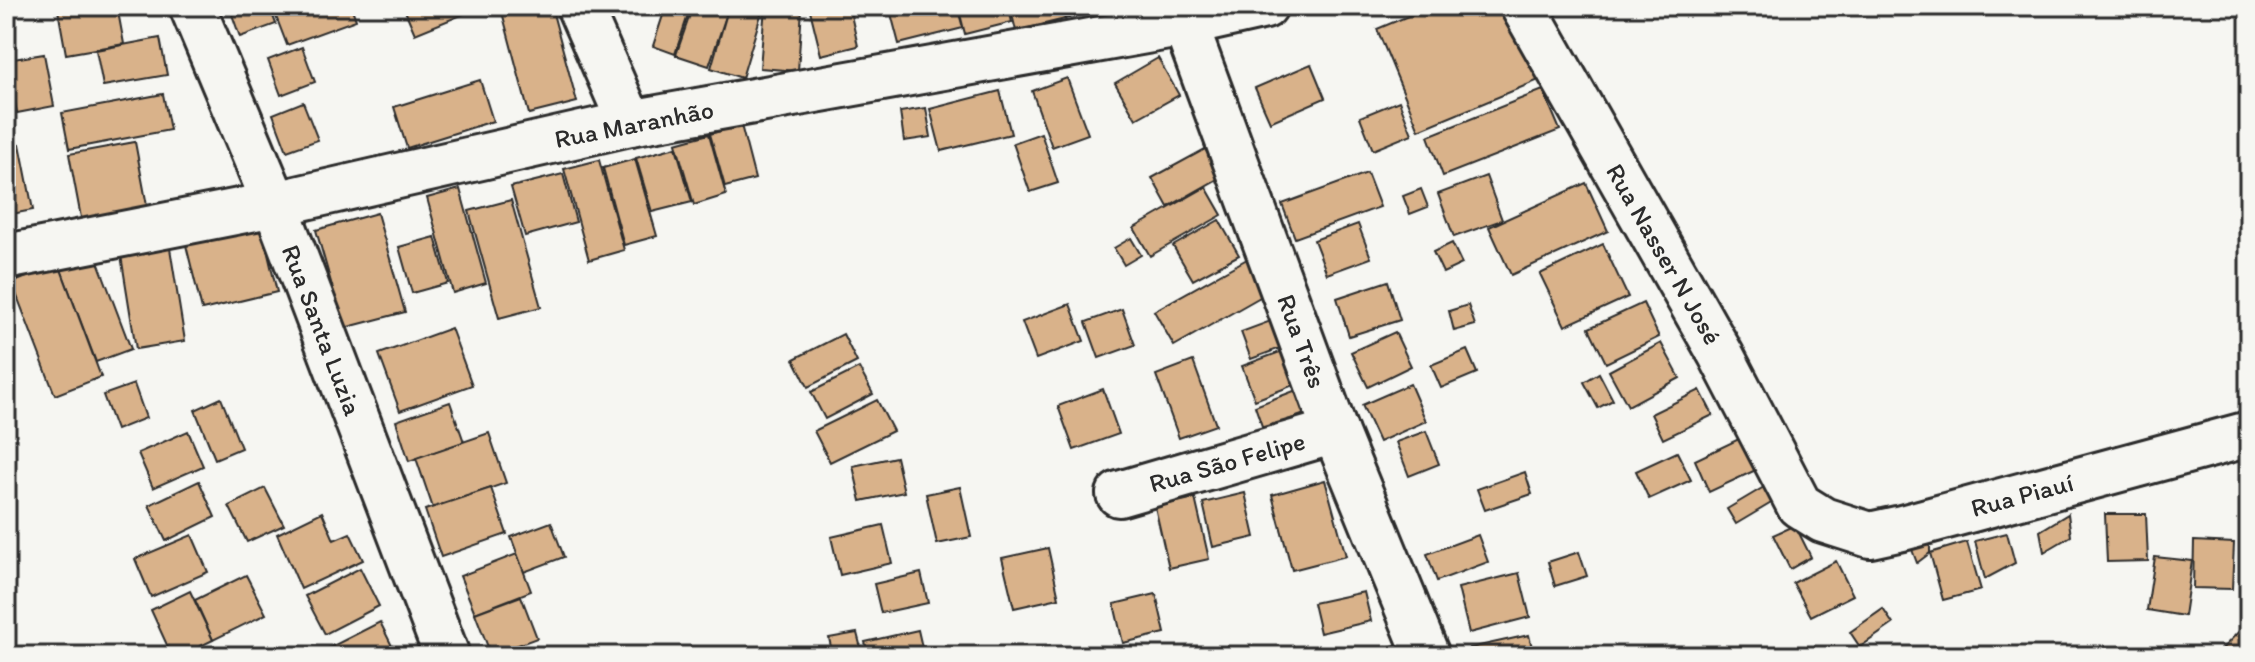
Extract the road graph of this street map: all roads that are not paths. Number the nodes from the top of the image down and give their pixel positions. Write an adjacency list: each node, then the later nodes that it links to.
1 (192, 6): 7 (street, Rua Santa Luzia)
2 (579, 6): 6 (street)
3 (1265, 6): 5 (street, Rua Maranhão)
4 (1523, 6): 12 (street, Rua Nasser N José)
5 (1185, 24): 6 (street, Rua Maranhão); 9 (street, Rua Três)
6 (630, 123): 7 (street, Rua Maranhão)
7 (275, 204): 8 (street, Rua Maranhão); 13 (street, Rua Santa Luzia)
8 (6, 257)
9 (1335, 431): 11 (street, Rua São Felipe); 14 (street, Rua Três)
10 (2249, 434): 12 (street, Rua Piauí)
11 (1119, 494)
12 (1799, 505)
13 (447, 656)
14 (1427, 656)

